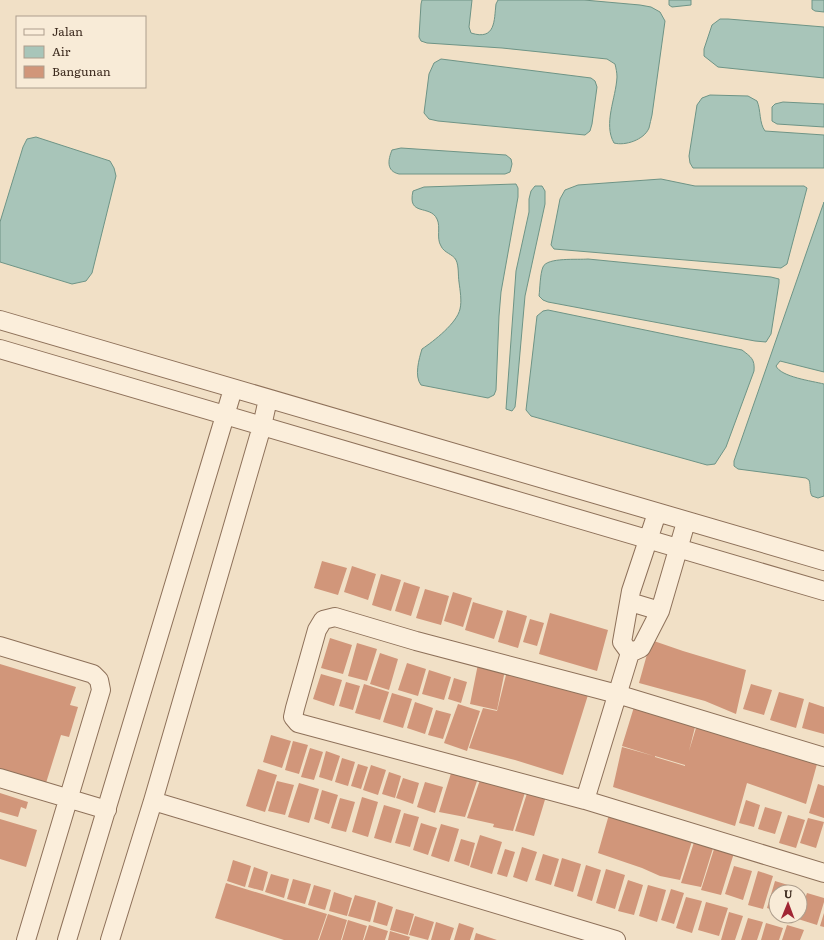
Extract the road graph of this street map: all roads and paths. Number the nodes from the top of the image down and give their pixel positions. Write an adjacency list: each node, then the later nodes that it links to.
1 (0, 320): 3 (street)
2 (0, 349): 5 (street)
3 (233, 389): 4 (street); 5 (street)
4 (268, 399): 6 (street); 7 (street)
5 (226, 416): 6 (street); 23 (street)
6 (262, 426): 9 (street); 22 (street)
7 (657, 513): 8 (street); 9 (street)
8 (686, 522): 10 (street); 11 (street)
9 (649, 541): 10 (street); 13 (street)
10 (678, 549): 12 (street); 14 (street)
11 (824, 561)
12 (824, 591)
13 (630, 602): 14 (street); 16 (street)
14 (660, 611): 16 (street)
15 (0, 646): 20 (street)
16 (630, 653): 17 (street)
17 (617, 694): 18 (street); 21 (street); 21 (street)
18 (824, 757)
19 (0, 778): 20 (street)
20 (68, 798): 23 (street); 25 (street)
21 (585, 800): 24 (street)
22 (153, 801): 27 (street); 28 (street)
23 (107, 810): 26 (street)
24 (824, 874)
25 (26, 940)
26 (67, 940)
27 (110, 940)
28 (616, 940)

